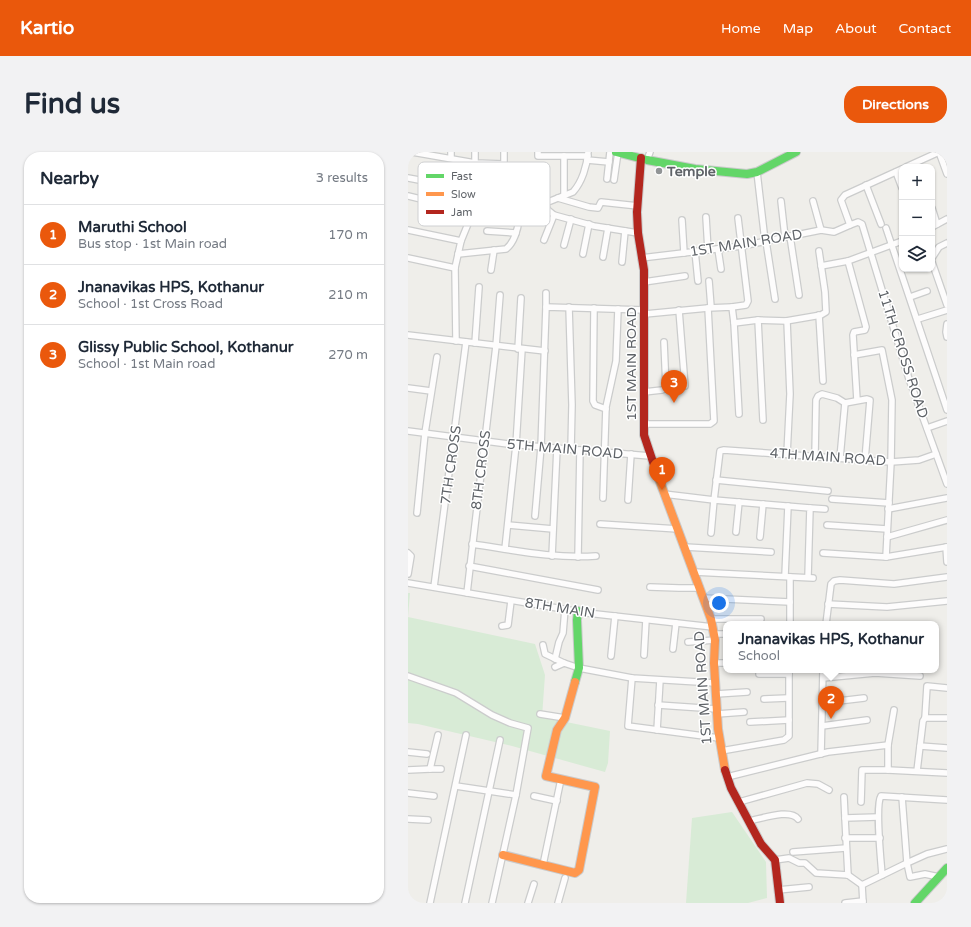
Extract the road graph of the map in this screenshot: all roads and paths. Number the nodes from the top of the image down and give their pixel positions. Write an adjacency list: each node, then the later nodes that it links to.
1 (412, 152): 8 (street)
2 (452, 152): 13 (street)
3 (475, 152): 14 (street)
4 (538, 152): 10 (street)
5 (610, 152): 15 (street)
6 (796, 152): 18 (street)
7 (939, 152): 16 (street); 19 (street)
8 (428, 153): 13 (street)
9 (622, 153): 12 (street); 23 (street)
10 (564, 156): 11 (street); 26 (street)
11 (587, 156): 15 (street); 26 (street)
12 (646, 157): 18 (street); 31 (street, 1ST MAIN ROAD)
13 (451, 158): 14 (street)
14 (475, 162)
15 (609, 162): 21 (street)
16 (918, 164)
17 (899, 170): 24 (street)
18 (757, 172): 59 (street)
19 (947, 174)
20 (408, 178): 22 (street)
21 (607, 179)
22 (418, 180)
23 (614, 180)
24 (866, 185): 42 (street); 43 (street)
25 (408, 196): 27 (street)
26 (561, 197): 30 (street); 31 (street)
27 (418, 198)
28 (781, 201): 56 (street)
29 (812, 201): 51 (street)
30 (550, 202)
31 (638, 206): 55 (street, 1ST MAIN ROAD)
32 (550, 211): 33 (street)
33 (554, 214): 36 (street); 39 (street)
34 (706, 217): 67 (street)
35 (738, 218): 64 (street)
36 (570, 219): 40 (street); 62 (street)
37 (682, 220): 71 (street)
38 (947, 220): 44 (street)
39 (550, 224)
40 (589, 224): 48 (street); 73 (street)
41 (862, 224): 43 (street, 1ST MAIN ROAD); 70 (street, 11TH CROSS ROAD)
42 (881, 224)
43 (850, 225): 51 (street, 1ST MAIN ROAD)
44 (935, 225)
45 (467, 226): 58 (street)
46 (518, 226): 54 (street)
47 (549, 226): 57 (street)
48 (608, 228): 53 (street); 75 (street)
49 (886, 228): 63 (street)
50 (408, 230): 58 (street)
51 (822, 230): 56 (street, 1ST MAIN ROAD)
52 (487, 231): 54 (street)
53 (625, 231): 55 (street); 79 (street)
54 (516, 233): 66 (street)
55 (638, 233): 77 (street, 1ST MAIN ROAD)
56 (788, 237): 59 (street, 1ST MAIN ROAD); 93 (street)
57 (544, 240)
58 (461, 241): 72 (street)
59 (765, 241): 64 (street, 1ST MAIN ROAD); 96 (street)
60 (899, 242): 63 (street)
61 (947, 243): 74 (street)
62 (564, 245)
63 (892, 245): 70 (street); 94 (street)
64 (742, 246): 65 (street, 1ST MAIN ROAD); 100 (street)
65 (718, 249): 67 (street, 1ST MAIN ROAD); 82 (street)
66 (494, 250): 72 (street); 83 (street)
67 (708, 250): 68 (street, 1ST MAIN ROAD)
68 (695, 252): 71 (street, 1ST MAIN ROAD); 88 (street)
69 (819, 252): 80 (street)
70 (871, 252): 78 (street); 137 (street, 11TH CROSS ROAD)
71 (684, 253): 77 (street, 1ST MAIN ROAD)
72 (458, 254): 81 (street)
73 (583, 254)
74 (935, 254)
75 (603, 257)
76 (408, 258): 81 (street)
77 (641, 258): 87 (street, 1ST MAIN ROAD)
78 (848, 261): 80 (street); 122 (street)
79 (622, 262)
80 (821, 266): 107 (street)
81 (455, 268): 115 (street)
82 (721, 269)
83 (491, 270)
84 (935, 271): 97 (street)
85 (685, 276): 87 (street)
86 (709, 281): 99 (street)
87 (644, 282): 106 (street, 1ST MAIN ROAD)
88 (698, 282)
89 (479, 287): 118 (street)
90 (927, 292): 94 (street)
91 (546, 293): 98 (street)
92 (500, 295): 119 (street, 8TH CROSS)
93 (799, 295)
94 (910, 297): 110 (street)
95 (521, 298): 120 (street)
96 (775, 299)
97 (947, 305)
98 (548, 307): 101 (street, 1ST MAIN ROAD); 121 (street)
99 (710, 307): 100 (street, 1ST MAIN ROAD); 104 (street, 1ST MAIN ROAD); 136 (street)
100 (732, 307): 111 (street)
101 (569, 308): 102 (street, 1ST MAIN ROAD); 145 (street)
102 (594, 308): 103 (street, 1ST MAIN ROAD); 131 (street)
103 (618, 309): 106 (street, 1ST MAIN ROAD); 131 (street)
104 (679, 310): 106 (street, 1ST MAIN ROAD); 125 (street)
105 (947, 310): 110 (street)
106 (645, 312): 128 (street, 1ST MAIN ROAD)
107 (819, 315): 109 (street); 124 (street)
108 (758, 320): 109 (street); 111 (street); 134 (street)
109 (786, 320): 149 (street)
110 (918, 320): 132 (street)
111 (734, 324): 133 (street)
112 (947, 324): 114 (street)
113 (408, 335): 115 (street)
114 (947, 337)
115 (456, 341): 116 (street)
116 (466, 342): 118 (street); 140 (street, 7TH CROSS)
117 (664, 342): 128 (street)
118 (475, 344): 119 (street)
119 (496, 346): 120 (street); 141 (street, 8TH CROSS)
120 (520, 349): 121 (street); 142 (street)
121 (545, 351): 143 (street)
122 (854, 355): 129 (street); 155 (street)
123 (436, 357): 127 (street)
124 (823, 381)
125 (685, 386)
126 (408, 388): 127 (street)
127 (431, 391): 139 (street)
128 (644, 392): 136 (street, 1ST MAIN ROAD)
129 (857, 400): 130 (street); 154 (street)
130 (846, 403): 152 (street); 153 (street)
131 (606, 408): 147 (street)
132 (947, 410)
133 (739, 414)
134 (763, 420)
135 (947, 422): 137 (street)
136 (644, 424): 151 (street, 1ST MAIN ROAD)
137 (927, 428): 150 (street, 11TH CROSS ROAD)
138 (408, 431): 139 (street, 5TH MAIN ROAD)
139 (425, 433): 140 (street, 5TH MAIN ROAD); 171 (street)
140 (454, 437): 141 (street, 5TH MAIN ROAD); 203 (street, 7TH CROSS)
141 (485, 441): 142 (street, 5TH MAIN ROAD); 184 (street, 8TH CROSS)
142 (516, 445): 143 (street, 5TH MAIN ROAD); 176 (street)
143 (541, 447): 144 (street, 5TH MAIN ROAD); 172 (street)
144 (557, 448): 145 (street, 5TH MAIN ROAD); 177 (street)
145 (571, 449): 146 (street, 5TH MAIN ROAD)
146 (580, 450): 147 (street, 5TH MAIN ROAD); 193 (street)
147 (605, 452): 148 (street, 5TH MAIN ROAD); 160 (street)
148 (631, 454): 151 (street, 5TH MAIN ROAD); 163 (street)
149 (787, 454): 152 (street, 4TH MAIN ROAD); 156 (street, 4TH MAIN ROAD)
150 (936, 454): 155 (street, 4TH MAIN ROAD); 157 (street, 11TH CROSS ROAD)
151 (650, 456): 159 (street, 1ST MAIN ROAD)
152 (815, 456): 153 (street, 4TH MAIN ROAD)
153 (840, 458): 154 (street, 4TH MAIN ROAD)
154 (865, 460): 155 (street, 4TH MAIN ROAD)
155 (891, 462): 168 (street)
156 (716, 480): 158 (street); 164 (street)
157 (947, 484)
158 (828, 491)
159 (664, 494): 164 (street); 178 (street, 1ST MAIN ROAD)
160 (603, 498)
161 (947, 498): 168 (street)
162 (832, 499): 168 (street)
163 (628, 500)
164 (714, 500): 165 (street); 181 (street)
165 (739, 502): 166 (street); 180 (street)
166 (763, 504): 167 (street); 182 (street)
167 (788, 506): 169 (street); 199 (street)
168 (888, 506): 179 (street)
169 (810, 508): 170 (street); 199 (street)
170 (825, 509)
171 (417, 513)
172 (535, 516)
173 (947, 520): 183 (street)
174 (600, 524): 178 (street)
175 (827, 525): 179 (street)
176 (508, 526): 177 (street); 187 (street)
177 (553, 529): 191 (street)
178 (678, 529): 185 (street, 1ST MAIN ROAD)
179 (887, 529): 183 (street)
180 (736, 532)
181 (711, 533)
182 (760, 537)
183 (887, 537): 194 (street)
184 (472, 544): 187 (street); 196 (street, 8TH CROSS)
185 (685, 547): 188 (street); 197 (street, 1ST MAIN ROAD)
186 (946, 547): 194 (street); 195 (street)
187 (506, 549): 191 (street)
188 (771, 552)
189 (408, 553): 198 (street)
190 (823, 553): 194 (street)
191 (552, 556): 193 (street)
192 (596, 556): 193 (street)
193 (578, 557)
194 (886, 557)
195 (947, 562)
196 (469, 566): 205 (street); 206 (street, 8TH CROSS)
197 (694, 572): 199 (street); 204 (street, 1ST MAIN ROAD)
198 (408, 574)
199 (787, 576): 210 (street)
200 (947, 577): 211 (street)
201 (408, 583): 203 (street, 8TH MAIN)
202 (650, 587): 204 (street)
203 (434, 588): 206 (street, 8TH MAIN)
204 (700, 588): 207 (street, 1ST MAIN ROAD)
205 (598, 590)
206 (466, 594): 208 (street, 8TH MAIN)
207 (703, 598): 210 (street); 223 (street, 1ST MAIN ROAD)
208 (511, 601): 212 (street, 8TH MAIN); 221 (street)
209 (947, 601): 211 (street)
210 (790, 602): 218 (street)
211 (828, 604): 219 (street)
212 (565, 609): 213 (street, 8TH MAIN); 230 (street)
213 (578, 611): 214 (street, 8TH MAIN); 235 (street)
214 (615, 616): 216 (street, 8TH MAIN); 229 (street)
215 (761, 619): 217 (street)
216 (646, 620): 220 (street, 8TH MAIN); 228 (street)
217 (752, 621)
218 (790, 621)
219 (826, 621)
220 (676, 623): 223 (street, 8TH MAIN); 227 (street)
221 (502, 626)
222 (723, 628): 223 (street)
223 (713, 630): 224 (street); 225 (street); 232 (street, 1ST MAIN ROAD)
224 (723, 633)
225 (688, 642)
226 (543, 645): 230 (street)
227 (673, 649)
228 (644, 655)
229 (611, 656)
230 (555, 658): 231 (street)
231 (564, 663): 234 (street); 235 (street)
232 (714, 663): 233 (street); 245 (street, 1ST MAIN ROAD)
233 (723, 663)
234 (555, 667)
235 (579, 668): 242 (street); 258 (street)
236 (774, 673): 239 (street)
237 (789, 673): 250 (street)
238 (823, 673): 243 (street)
239 (759, 674)
240 (408, 676): 289 (street)
241 (920, 676): 243 (street)
242 (632, 678): 244 (street); 265 (street)
243 (823, 678): 252 (street)
244 (660, 680): 245 (street); 253 (street)
245 (715, 683): 248 (street, 1ST MAIN ROAD)
246 (947, 688): 259 (street)
247 (747, 692): 248 (street)
248 (716, 694): 255 (street, 1ST MAIN ROAD)
249 (764, 698): 250 (street)
250 (788, 698): 261 (street)
251 (864, 698): 252 (street)
252 (822, 703): 264 (street)
253 (658, 705): 255 (street); 265 (street)
254 (894, 710): 270 (street)
255 (717, 712): 256 (street); 268 (street, 1ST MAIN ROAD)
256 (744, 712)
257 (540, 714): 258 (street)
258 (565, 718): 284 (street)
259 (925, 718): 260 (street); 271 (street)
260 (947, 718)
261 (789, 720): 263 (street); 273 (street)
262 (867, 720): 264 (street)
263 (750, 722)
264 (822, 726): 276 (street)
265 (658, 730): 268 (street)
266 (438, 735): 277 (street)
267 (466, 735): 285 (street)
268 (719, 738): 273 (street, 1ST MAIN ROAD)
269 (500, 740): 286 (street)
270 (888, 745): 276 (street); 280 (street)
271 (920, 746): 272 (street); 281 (street)
272 (947, 748)
273 (721, 751): 283 (street, 1ST MAIN ROAD)
274 (408, 752): 275 (street)
275 (427, 754)
276 (821, 754): 283 (street)
277 (430, 769): 278 (street); 279 (street)
278 (408, 770)
279 (441, 770)
280 (888, 770): 281 (street); 297 (street)
281 (918, 771): 282 (street)
282 (947, 773)
283 (727, 777): 296 (street, 1ST MAIN ROAD)
284 (561, 779): 295 (street); 312 (street)
285 (456, 786): 286 (street); 323 (street)
286 (489, 790): 289 (street); 324 (street)
287 (830, 790): 296 (street)
288 (408, 793): 290 (street)
289 (516, 795): 309 (street)
290 (434, 796)
291 (534, 796): 295 (street)
292 (844, 797): 299 (street)
293 (902, 797): 294 (street); 298 (street); 311 (street)
294 (947, 800)
295 (557, 801): 312 (street)
296 (739, 802): 303 (street, 1ST MAIN ROAD)
297 (861, 802)
298 (878, 817): 299 (street); 305 (street)
299 (845, 818): 304 (street)
300 (408, 819): 302 (street)
301 (798, 819): 303 (street)
302 (428, 820)
303 (749, 821): 310 (street, 1ST MAIN ROAD)
304 (846, 838): 305 (street); 306 (street)
305 (880, 838): 315 (street)
306 (846, 848): 308 (street); 314 (street)
307 (947, 849): 311 (street)
308 (794, 852)
309 (503, 855): 312 (street); 325 (street)
310 (774, 860): 314 (street); 321 (street, 1ST MAIN ROAD)
311 (907, 863): 315 (street); 317 (street)
312 (542, 865)
313 (947, 868): 317 (street)
314 (848, 874): 319 (street)
315 (882, 874): 319 (street)
316 (565, 878): 327 (street)
317 (939, 878): 330 (street)
318 (534, 884): 326 (street)
319 (862, 885): 322 (street)
320 (809, 887): 321 (street)
321 (778, 890): 328 (street, 1ST MAIN ROAD)
322 (863, 902): 329 (street)
323 (430, 903)
324 (466, 903)
325 (492, 903)
326 (528, 903)
327 (558, 903)
328 (780, 903)
329 (845, 903)
330 (915, 903)

